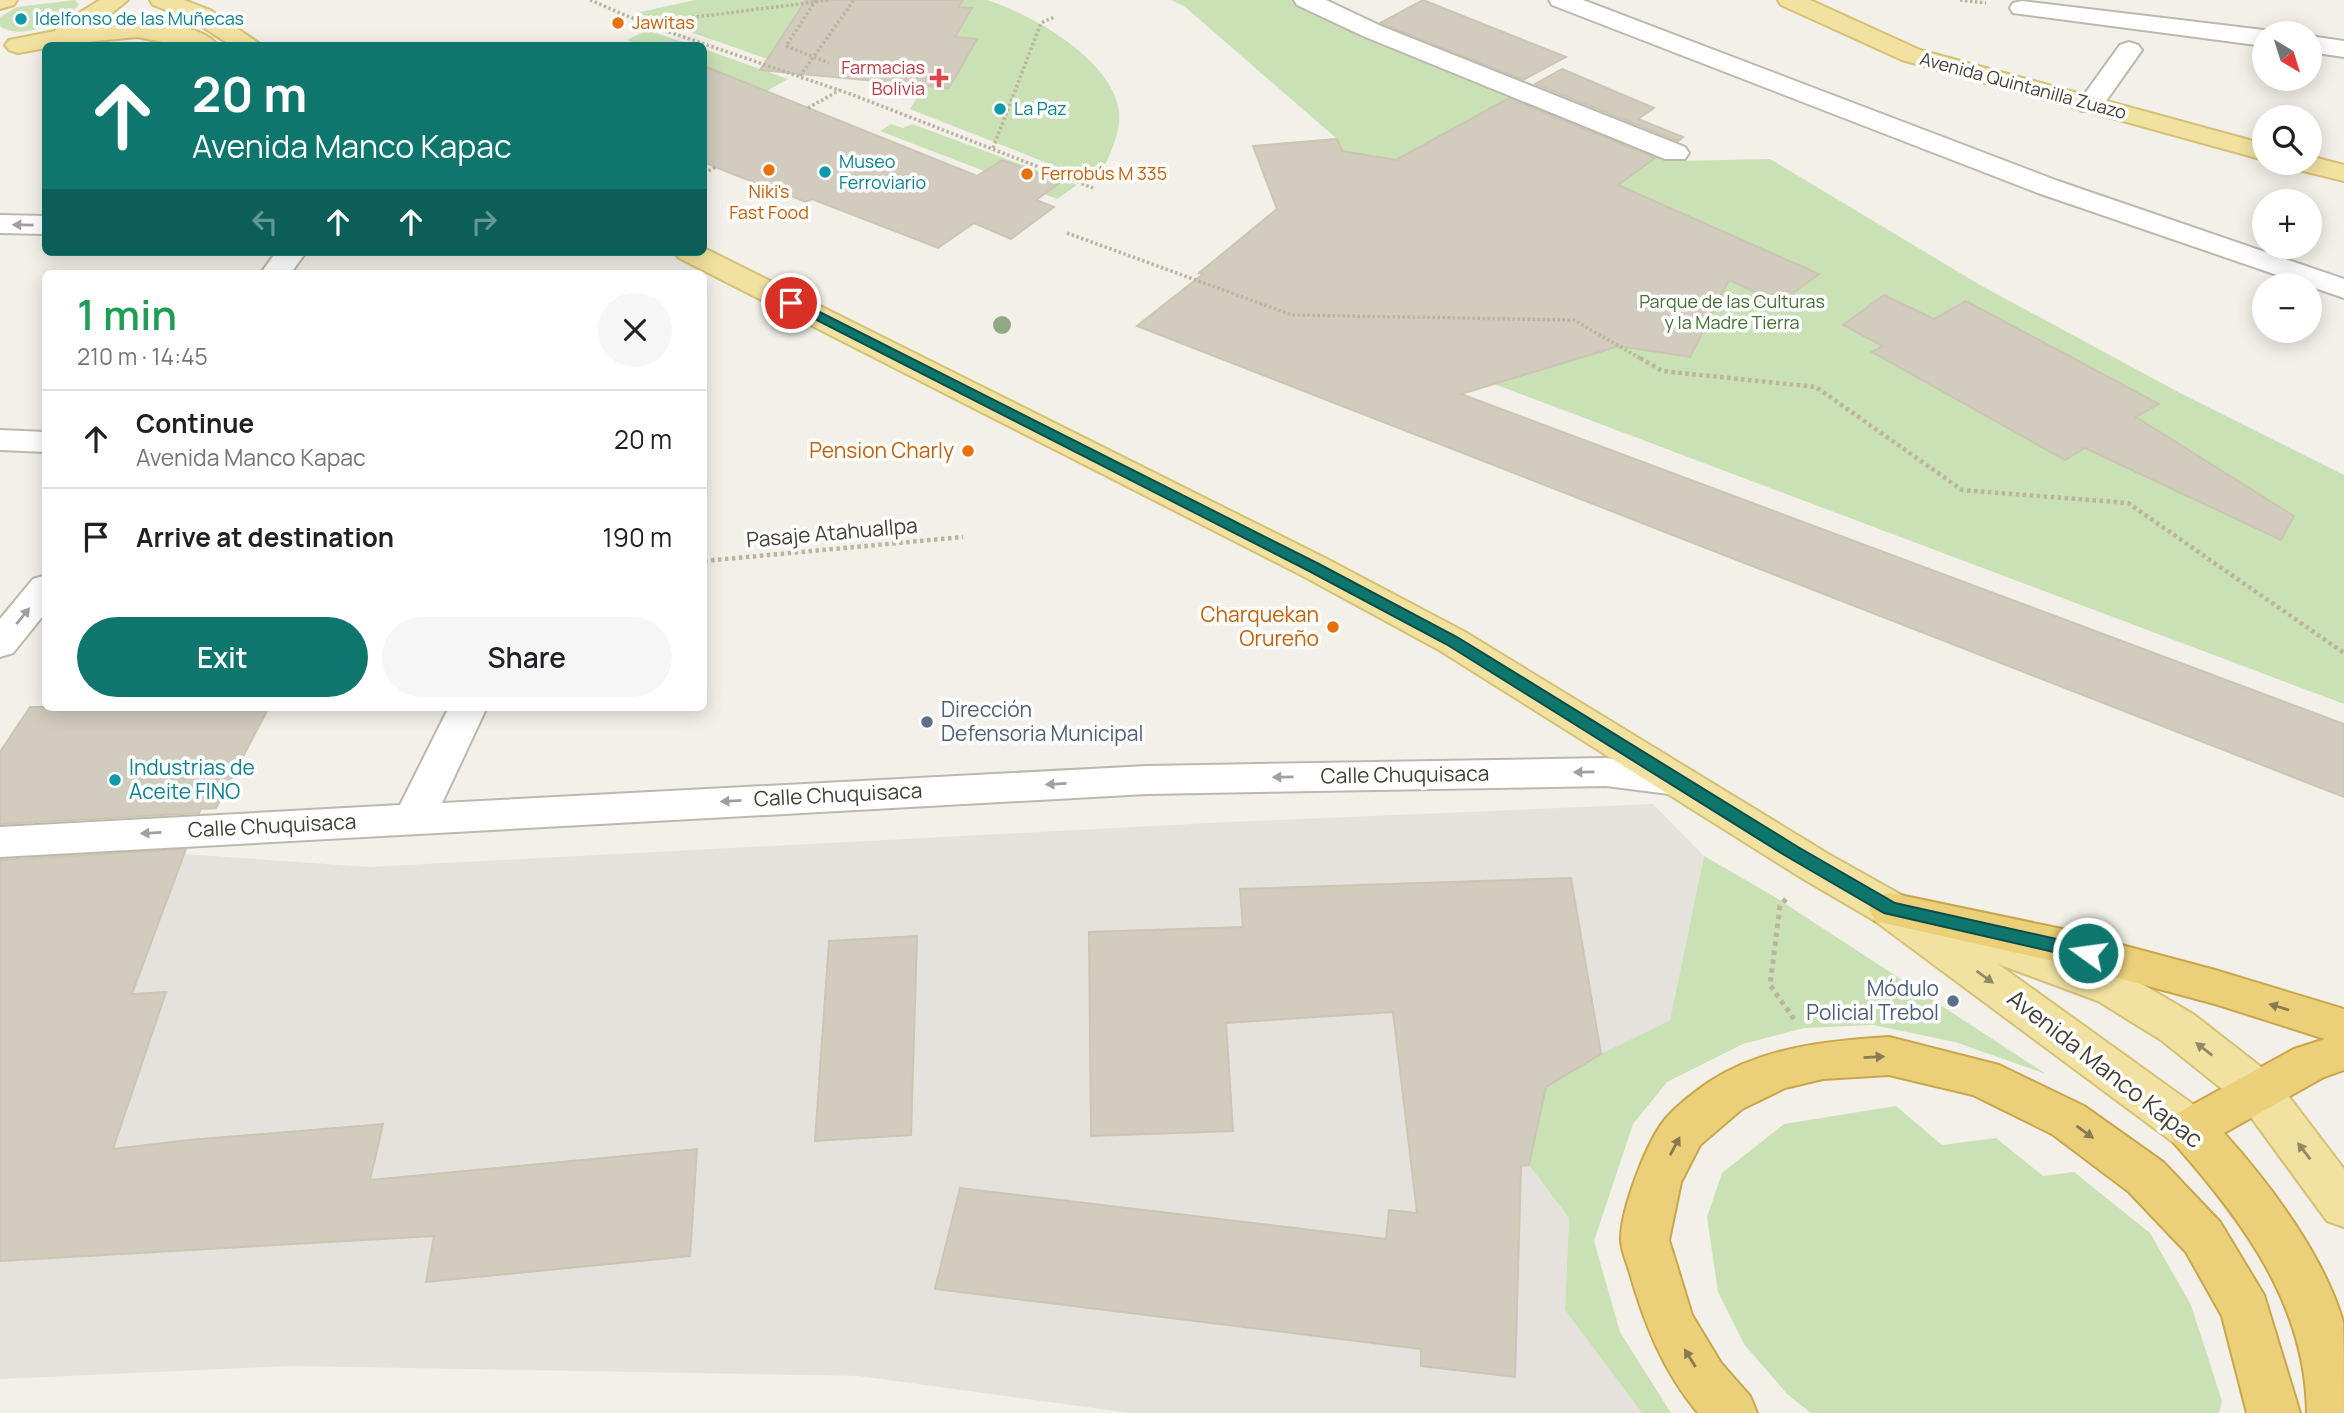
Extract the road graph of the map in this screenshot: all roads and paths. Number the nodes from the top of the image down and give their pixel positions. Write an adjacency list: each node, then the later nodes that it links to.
1 (116, 0): 19 (main road)
2 (162, 0): 15 (main road)
3 (590, 0): 12 (path)
4 (816, 0): 22 (path, bridge)
5 (831, 0): 12 (path)
6 (854, 0): 23 (path)
7 (1306, 0): 29 (street)
8 (1561, 0): 39 (street)
9 (1790, 0): 25 (main road, Avenida Quintanilla Zuazo)
10 (2022, 8): 13 (street)
11 (1054, 17): 27 (path)
12 (646, 23): 16 (path)
13 (2252, 37)
14 (197, 42): 19 (main road)
15 (245, 42)
16 (701, 42)
17 (707, 44): 23 (path)
18 (2322, 45): 20 (street)
19 (6, 46)
20 (2344, 48)
21 (2129, 50): 25 (street)
22 (829, 64)
23 (800, 76): 24 (path)
24 (840, 90): 26 (path); 27 (path)
25 (2090, 105): 28 (main road, Avenida Quintanilla Zuazo)
26 (808, 108)
27 (993, 148): 34 (path)
28 (2252, 149)
29 (1675, 153)
30 (716, 167): 32 (path)
31 (2322, 167): 33 (main road)
32 (707, 172)
33 (2344, 173)
34 (1093, 188)
35 (0, 224): 36 (street, one-way to 35)
36 (42, 225)
37 (1067, 233): 46 (path)
38 (697, 256): 48 (main road, Avenida Manco Kapac)
39 (2344, 289)
40 (0, 440): 41 (street)
41 (42, 442)
42 (963, 537): 43 (path, Pasaje Atahuallpa)
43 (707, 561)
44 (42, 592): 45 (street, one-way to 44)
45 (0, 644)
46 (2344, 653)
47 (466, 711): 49 (street)
48 (1676, 781): 49 (street, Calle Chuquisaca, one-way to 49); 51 (main road, Avenida Manco Kapac)
49 (415, 817): 50 (street, Calle Chuquisaca, one-way to 50)
50 (0, 842)
51 (1815, 866): 52 (main road, Avenida Manco Kapac); 55 (path)
52 (1890, 909): 53 (highway, one-way to 52); 56 (main road, Avenida Manco Kapac, one-way to 52); 57 (main road, Avenida Manco Kapac, one-way to 57)
53 (2344, 1027)
54 (2344, 1052): 56 (highway)
55 (1823, 1060): 59 (highway, one-way to 55); 60 (highway, one-way to 60)
56 (2258, 1091): 57 (highway); 58 (main road, Avenida Manco Kapac, one-way to 56)
57 (2191, 1129): 61 (highway, Avenida Manco Kapac)
58 (2344, 1206)
59 (1731, 1413)
60 (2274, 1413)
61 (2333, 1413)

